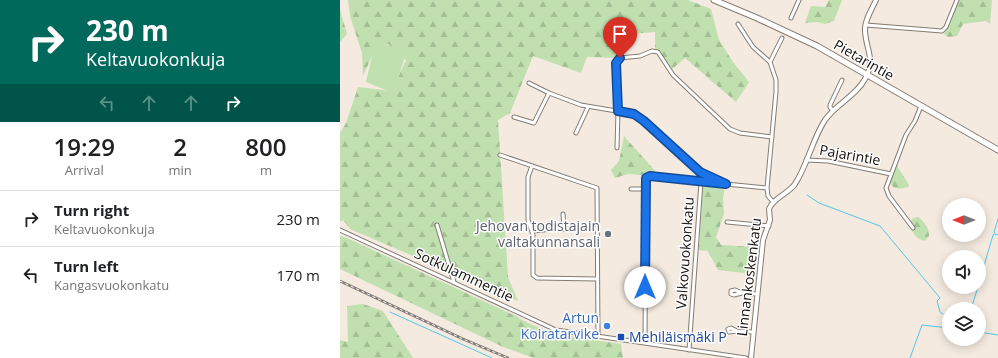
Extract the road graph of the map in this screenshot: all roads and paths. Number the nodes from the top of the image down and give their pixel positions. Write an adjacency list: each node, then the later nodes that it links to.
1 (714, 0): 10 (main road, Pietarintie)
2 (799, 0): 5 (street)
3 (876, 0): 7 (street)
4 (957, 0): 7 (street)
5 (791, 18)
6 (738, 24): 9 (street)
7 (866, 25): 10 (street)
8 (782, 38): 9 (street)
9 (770, 62): 20 (street, Linnankoskenkatu)
10 (867, 74): 14 (main road, Pietarintie); 17 (street)
11 (842, 80): 17 (street)
12 (529, 83): 13 (street)
13 (549, 93): 15 (street); 18 (street)
14 (922, 106): 22 (main road, Pietarintie); 26 (street, Pajarintie)
15 (588, 107): 16 (street); 19 (street)
16 (618, 111): 20 (street); 21 (street); 28 (street)
17 (833, 111): 24 (street)
18 (514, 117)
19 (576, 133)
20 (772, 137): 29 (street, Linnankoskenkatu)
21 (617, 148)
22 (998, 150)
23 (500, 155): 25 (street)
24 (806, 160): 26 (street, Pajarintie); 32 (street)
25 (532, 166): 39 (street); 41 (street)
26 (890, 174): 37 (street, Pajarintie)
27 (701, 182): 28 (street); 31 (street); 50 (street, Valkovuokonkatu)
28 (726, 184): 29 (street)
29 (767, 188): 32 (street, Linnankoskenkatu)
30 (631, 189): 31 (street)
31 (645, 189): 49 (street)
32 (773, 202): 36 (street, Linnankoskenkatu)
33 (563, 214): 38 (street)
34 (727, 222): 36 (street)
35 (437, 225): 43 (street)
36 (769, 226): 45 (street, Linnankoskenkatu)
37 (913, 228)
38 (564, 229): 39 (street); 41 (street)
39 (597, 229): 42 (street)
40 (340, 230): 43 (street, Sotkulammentie)
41 (532, 232): 42 (street)
42 (597, 279): 48 (street)
43 (454, 282): 48 (street, Sotkulammentie)
44 (742, 293): 45 (street)
45 (757, 294): 47 (street, Linnankoskenkatu)
46 (737, 331): 47 (street)
47 (753, 332): 52 (street, Linnankoskenkatu)
48 (598, 336): 49 (street, Sotkulammentie)
49 (645, 343): 50 (street, Sotkulammentie)
50 (689, 350): 51 (street, Sotkulammentie)
51 (746, 358)
52 (751, 358)

